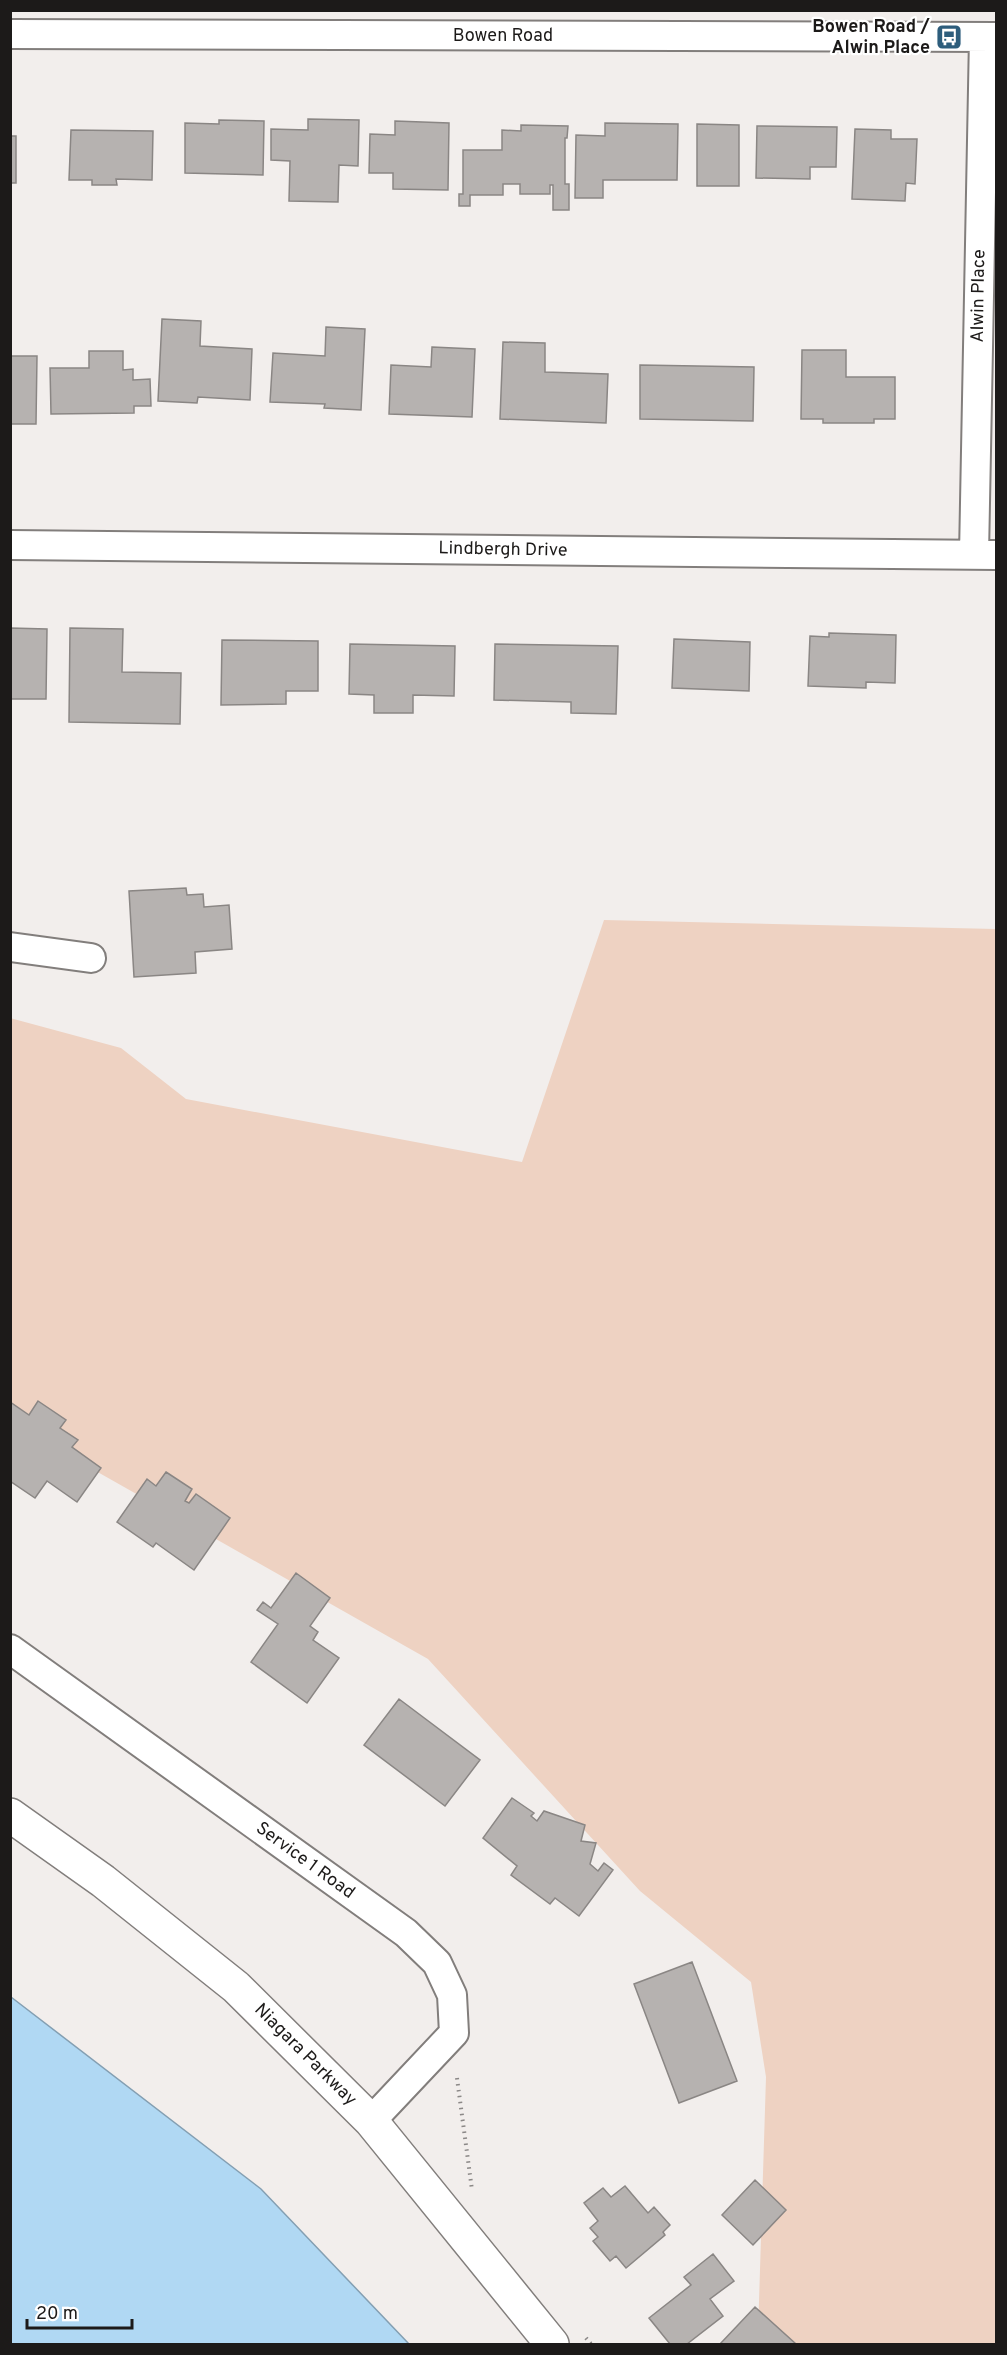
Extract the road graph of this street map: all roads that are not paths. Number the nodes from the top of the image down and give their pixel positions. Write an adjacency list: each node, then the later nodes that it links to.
1 (10, 34): 2 (street, Bowen Road)
2 (990, 37): 4 (street, Alwin Place)
3 (10, 545): 4 (street, Lindbergh Drive)
4 (985, 555)
5 (10, 947): 6 (street)
6 (91, 958)
7 (10, 1649): 9 (street, Service 1 Road)
8 (10, 1815): 9 (main road, Niagara Parkway)
9 (371, 2121): 10 (main road, Niagara Parkway)
10 (552, 2344)

